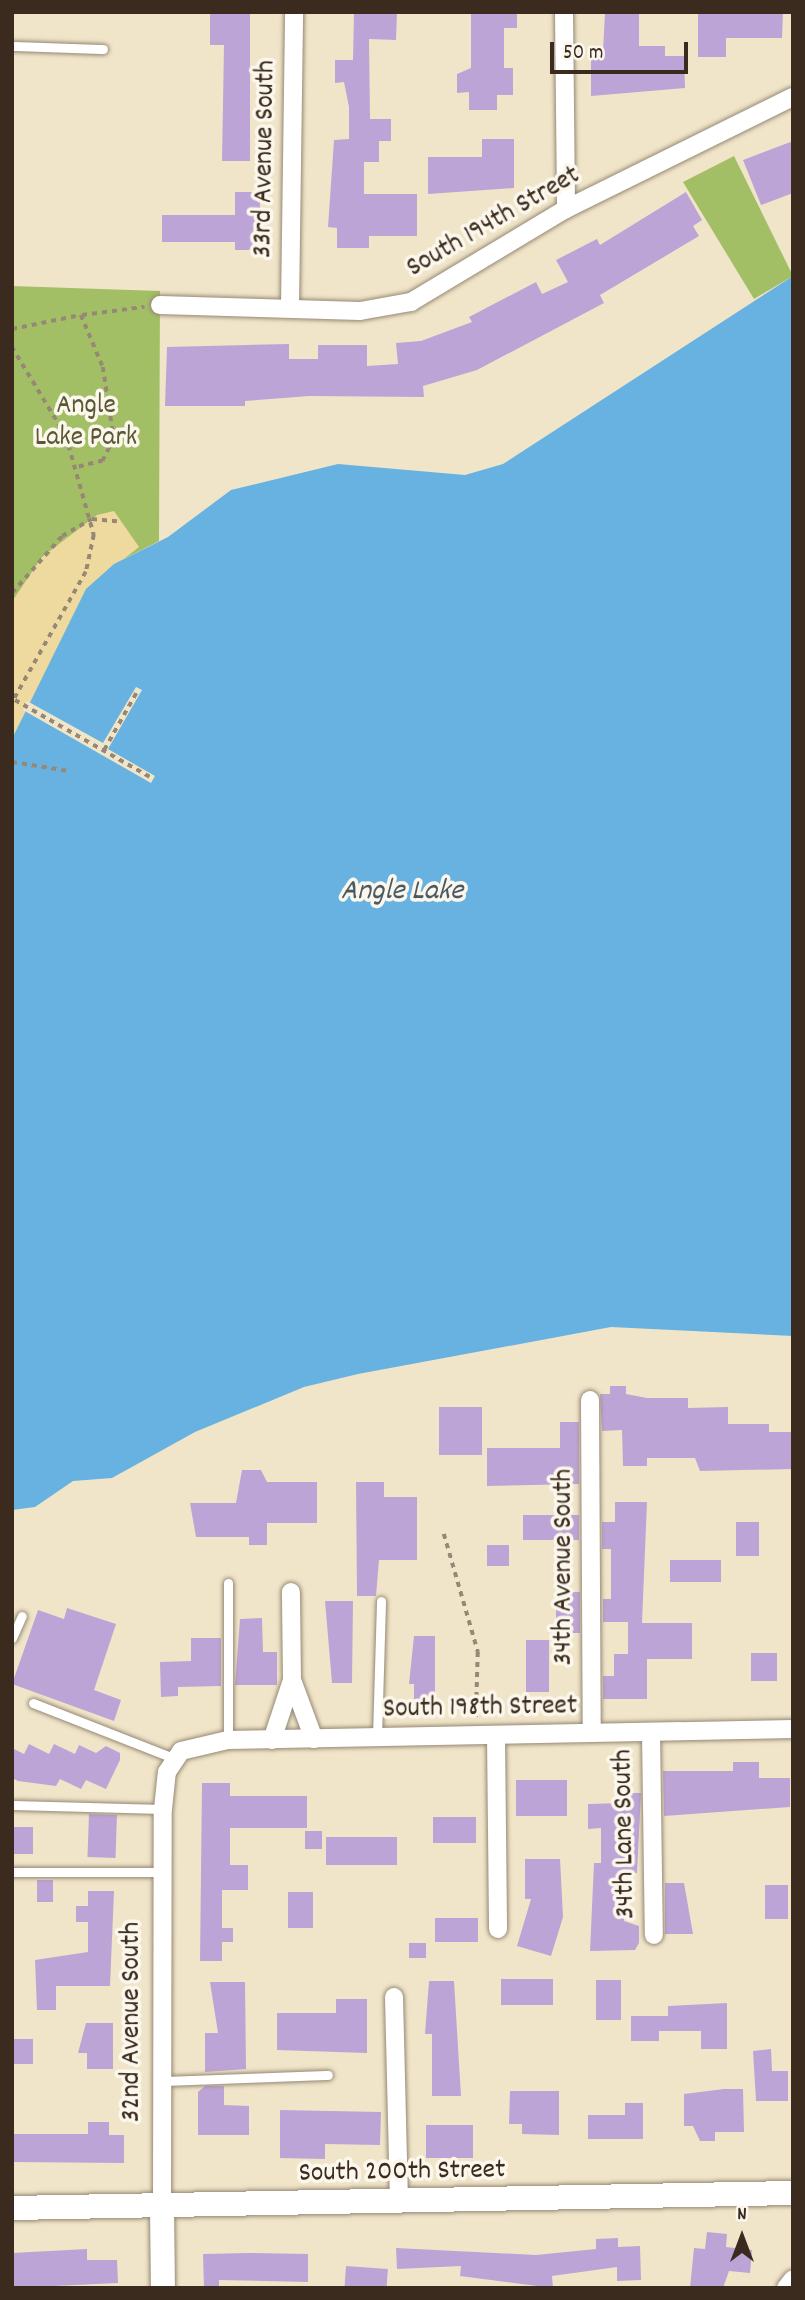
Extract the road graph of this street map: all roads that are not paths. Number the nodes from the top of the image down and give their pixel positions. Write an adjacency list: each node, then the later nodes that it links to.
1 (294, 12): 8 (street, 33rd Avenue South)
2 (564, 12): 6 (street)
3 (12, 46): 4 (lane)
4 (103, 49)
5 (793, 97): 6 (street, South 194th Street)
6 (566, 209): 8 (street, South 194th Street)
7 (160, 305): 8 (street, South 194th Street)
8 (290, 306)
9 (590, 1400): 19 (street, 34th Avenue South)
10 (228, 1583): 23 (lane)
11 (291, 1592): 15 (street)
12 (381, 1601): 21 (lane)
13 (22, 1616): 14 (lane)
14 (12, 1638)
15 (292, 1680): 22 (street); 24 (street)
16 (33, 1703): 25 (lane)
17 (793, 1729): 18 (street, South 198th Street)
18 (651, 1732): 19 (street, South 198th Street); 31 (street, 34th Lane South)
19 (592, 1733): 20 (street, South 198th Street)
20 (496, 1735): 21 (street, South 198th Street); 30 (street)
21 (377, 1737): 22 (street, South 198th Street)
22 (314, 1739): 24 (street, South 198th Street)
23 (228, 1740): 24 (street, South 198th Street); 25 (street, South 198th Street)
24 (272, 1740)
25 (173, 1758): 27 (street, 32nd Avenue South)
26 (13, 1805): 27 (lane)
27 (163, 1809): 29 (street, 32nd Avenue South)
28 (12, 1872): 29 (lane)
29 (163, 1872): 34 (street, 32nd Avenue South)
30 (498, 1929)
31 (654, 1935)
32 (394, 1997): 36 (street)
33 (328, 2075): 34 (lane)
34 (162, 2081): 38 (street, 32nd Avenue South)
35 (793, 2193): 36 (main road, South 200th Street)
36 (399, 2203): 38 (main road, South 200th Street)
37 (12, 2207): 38 (main road, South 200th Street)
38 (162, 2209): 40 (main road, 32nd Avenue South)
39 (793, 2278): 41 (street)
40 (163, 2288)
41 (786, 2288)

